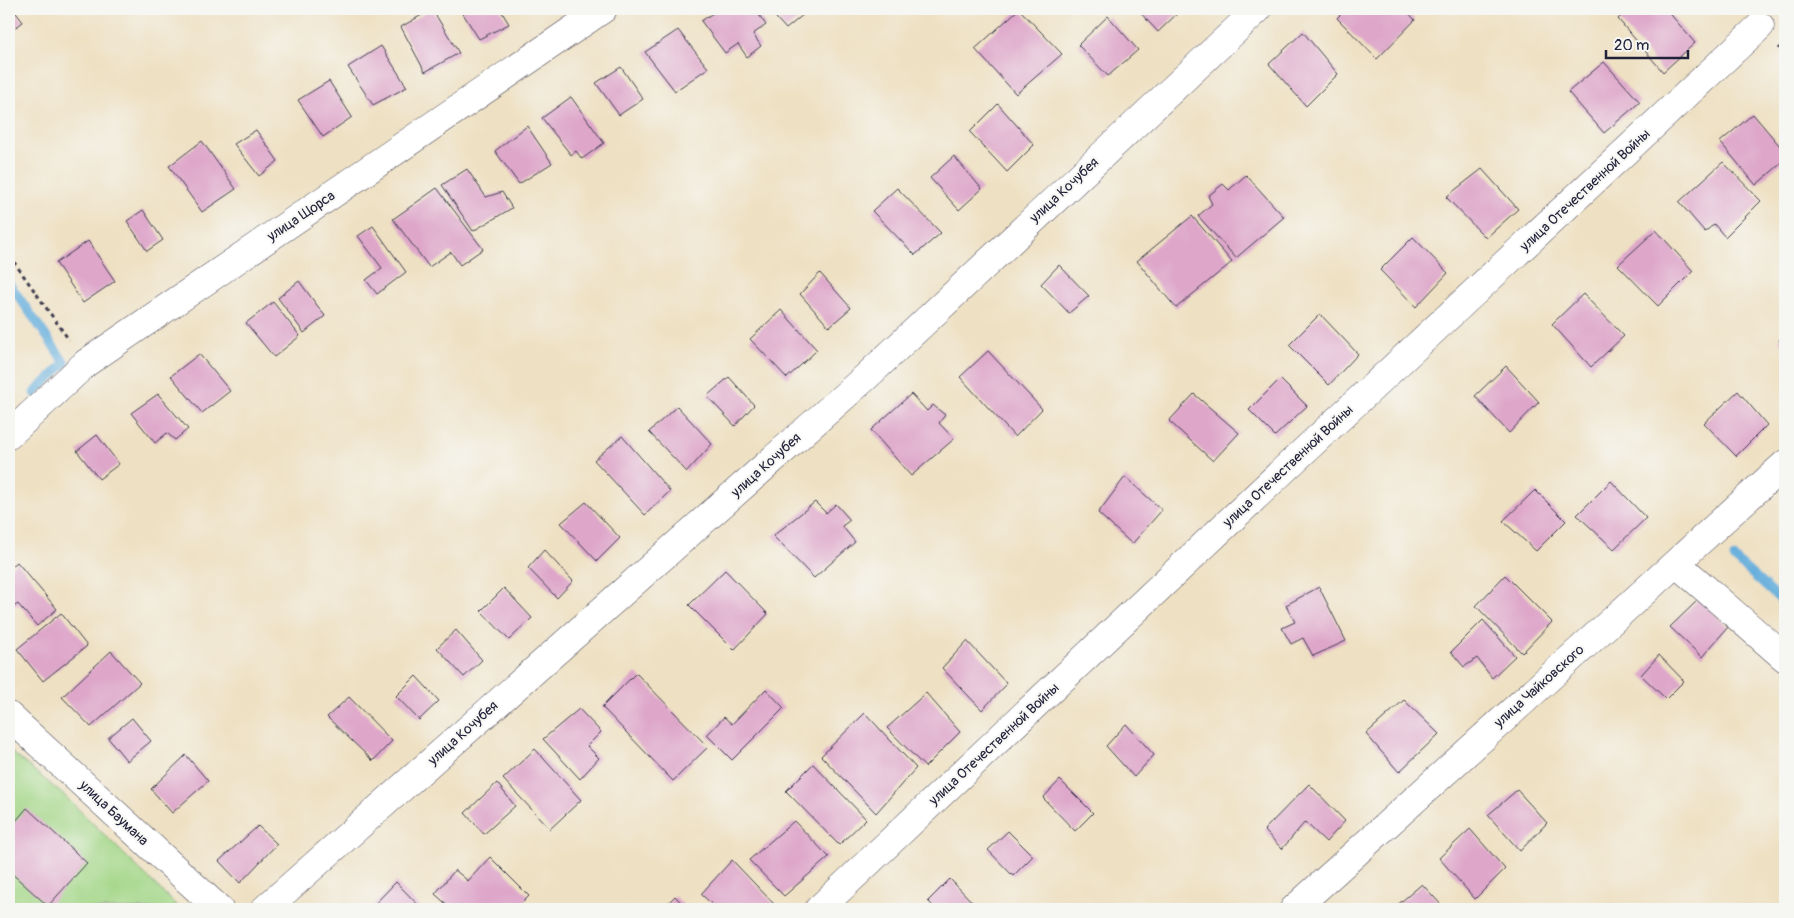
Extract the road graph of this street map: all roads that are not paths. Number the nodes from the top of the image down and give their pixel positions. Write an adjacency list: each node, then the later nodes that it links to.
1 (603, 9): 4 (street, улица Щорса)
2 (1258, 9): 10 (street, улица Кочубея)
3 (1760, 26): 11 (street, улица Отечественной Войны)
4 (9, 435)
5 (1785, 464): 6 (street, улица Чайковского)
6 (1676, 563): 7 (street); 12 (street, улица Чайковского)
7 (1785, 658)
8 (9, 716): 9 (street, улица Баумана)
9 (218, 909)
10 (265, 909)
11 (819, 909)
12 (1294, 909)

